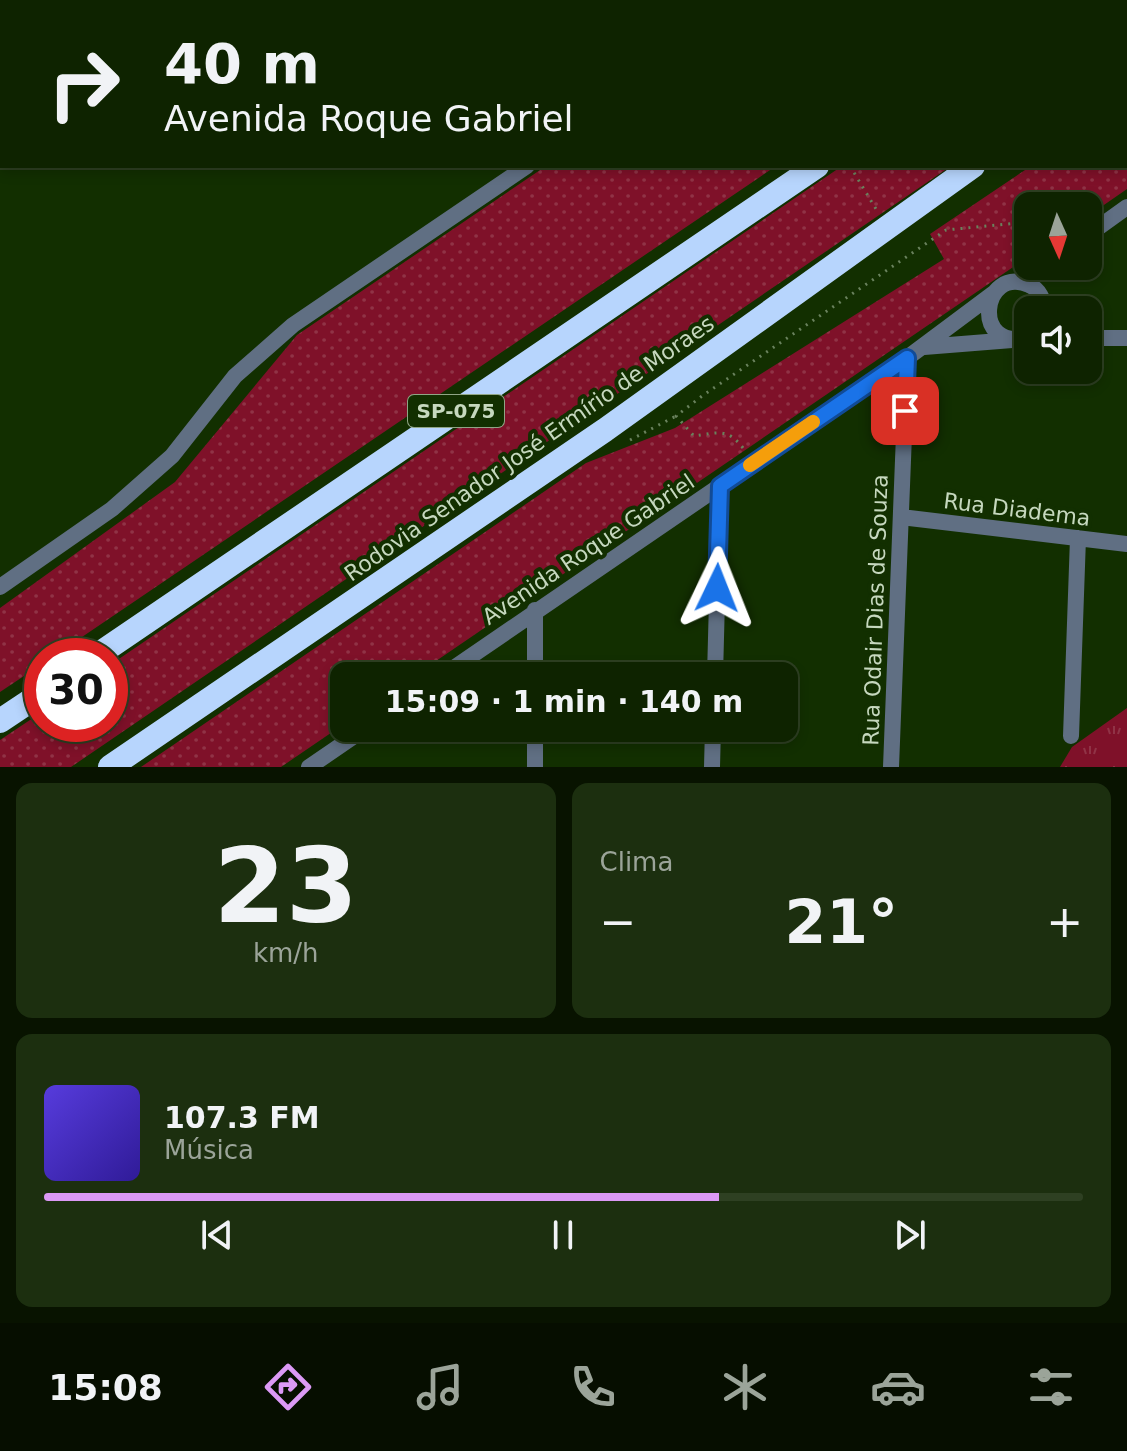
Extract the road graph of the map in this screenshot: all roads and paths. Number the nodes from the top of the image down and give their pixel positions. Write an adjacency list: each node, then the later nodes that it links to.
1 (524, 168): 24 (street)
2 (814, 168): 26 (highway, SP-075)
3 (970, 168): 5 (highway, Rodovia Senador José Ermírio de Moraes)
4 (977, 168): 5 (highway)
5 (944, 185): 36 (highway, Rodovia Senador José Ermírio de Moraes)
6 (1127, 207): 8 (street)
7 (1014, 223): 19 (path)
8 (1102, 225)
9 (1021, 280): 10 (street, Avenida Roque Gabriel)
10 (1018, 282): 11 (street, Avenida Roque Gabriel); 12 (street)
11 (994, 293): 13 (street); 17 (street, Avenida Roque Gabriel)
12 (1042, 296)
13 (1014, 337)
14 (1102, 338): 15 (street)
15 (1127, 338)
16 (1014, 340): 17 (street)
17 (922, 347): 18 (street, Avenida Roque Gabriel)
18 (907, 358): 19 (street, Avenida Roque Gabriel); 21 (street, Rua Odair Dias de Souza)
19 (754, 462): 20 (street, Avenida Roque Gabriel)
20 (720, 486): 25 (street, Avenida Roque Gabriel); 29 (street)
21 (901, 517): 22 (street, Rua Diadema); 40 (street, Rua Odair Dias de Souza)
22 (1078, 538): 23 (street, Rua Diadema); 32 (street)
23 (1127, 544)
24 (0, 587)
25 (535, 610): 27 (street, Avenida Roque Gabriel); 28 (street)
26 (122, 638)
27 (462, 662)
28 (535, 662)
29 (715, 662)
30 (24, 705): 31 (highway)
31 (0, 721)
32 (1071, 736)
33 (346, 742): 37 (street)
34 (535, 742): 38 (street)
35 (713, 742): 39 (street)
36 (110, 767)
37 (309, 767)
38 (535, 767)
39 (712, 767)
40 (891, 767)

